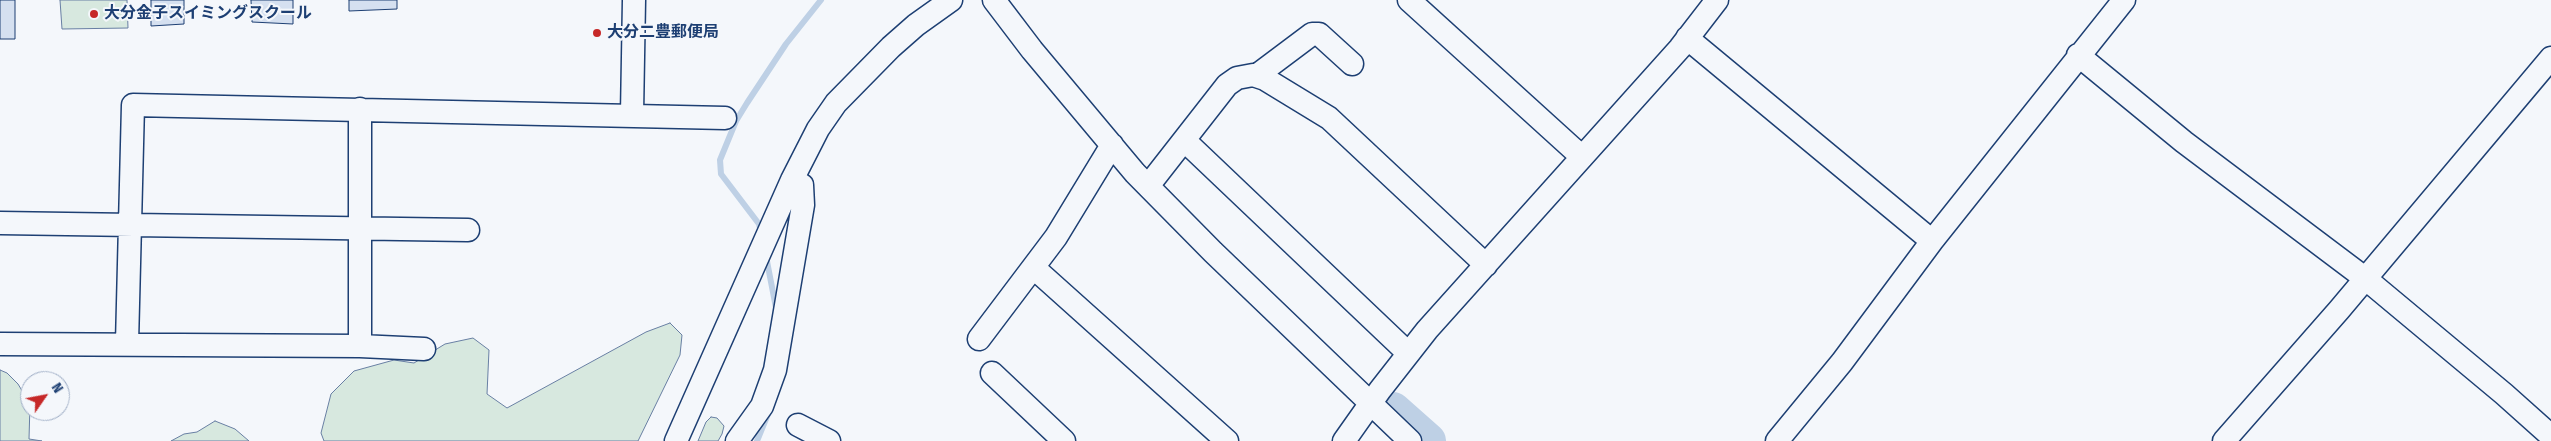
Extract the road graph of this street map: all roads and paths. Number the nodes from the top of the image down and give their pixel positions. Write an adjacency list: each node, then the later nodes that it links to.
1 (634, 0): 13 (street)
2 (951, 0): 18 (street)
3 (994, 0): 16 (street)
4 (1409, 0): 17 (street)
5 (1717, 0): 7 (street)
6 (2124, 0): 8 (street)
7 (1687, 38): 17 (street); 24 (street)
8 (2078, 55): 24 (street); 27 (street)
9 (2551, 58): 27 (street)
10 (1352, 64): 11 (street)
11 (1256, 76): 15 (street); 25 (street)
12 (360, 109): 13 (street); 21 (street); 22 (street)
13 (632, 114): 14 (street)
14 (726, 118)
15 (1184, 140): 19 (street); 33 (street)
16 (1112, 145): 19 (street); 26 (street)
17 (1582, 157): 25 (street)
18 (792, 180): 38 (street); 39 (street)
19 (1148, 186): 35 (street)
20 (0, 223): 21 (street)
21 (128, 224): 22 (street); 29 (street)
22 (359, 228): 23 (street); 31 (street)
23 (468, 230)
24 (1932, 241): 45 (street)
25 (1486, 265): 33 (street)
26 (1034, 268): 28 (street); 42 (street)
27 (2366, 279): 37 (street); 46 (street)
28 (979, 339)
29 (126, 343): 30 (street); 31 (street)
30 (0, 344)
31 (360, 346): 32 (street)
32 (424, 349)
33 (1408, 353): 35 (street)
34 (992, 373): 41 (street)
35 (1370, 403): 43 (street); 44 (street)
36 (798, 425): 40 (street)
37 (2551, 436)
38 (676, 441)
39 (738, 441)
40 (829, 441)
41 (1064, 441)
42 (1227, 441)
43 (1344, 441)
44 (1410, 441)
45 (1777, 441)
46 (2224, 441)

